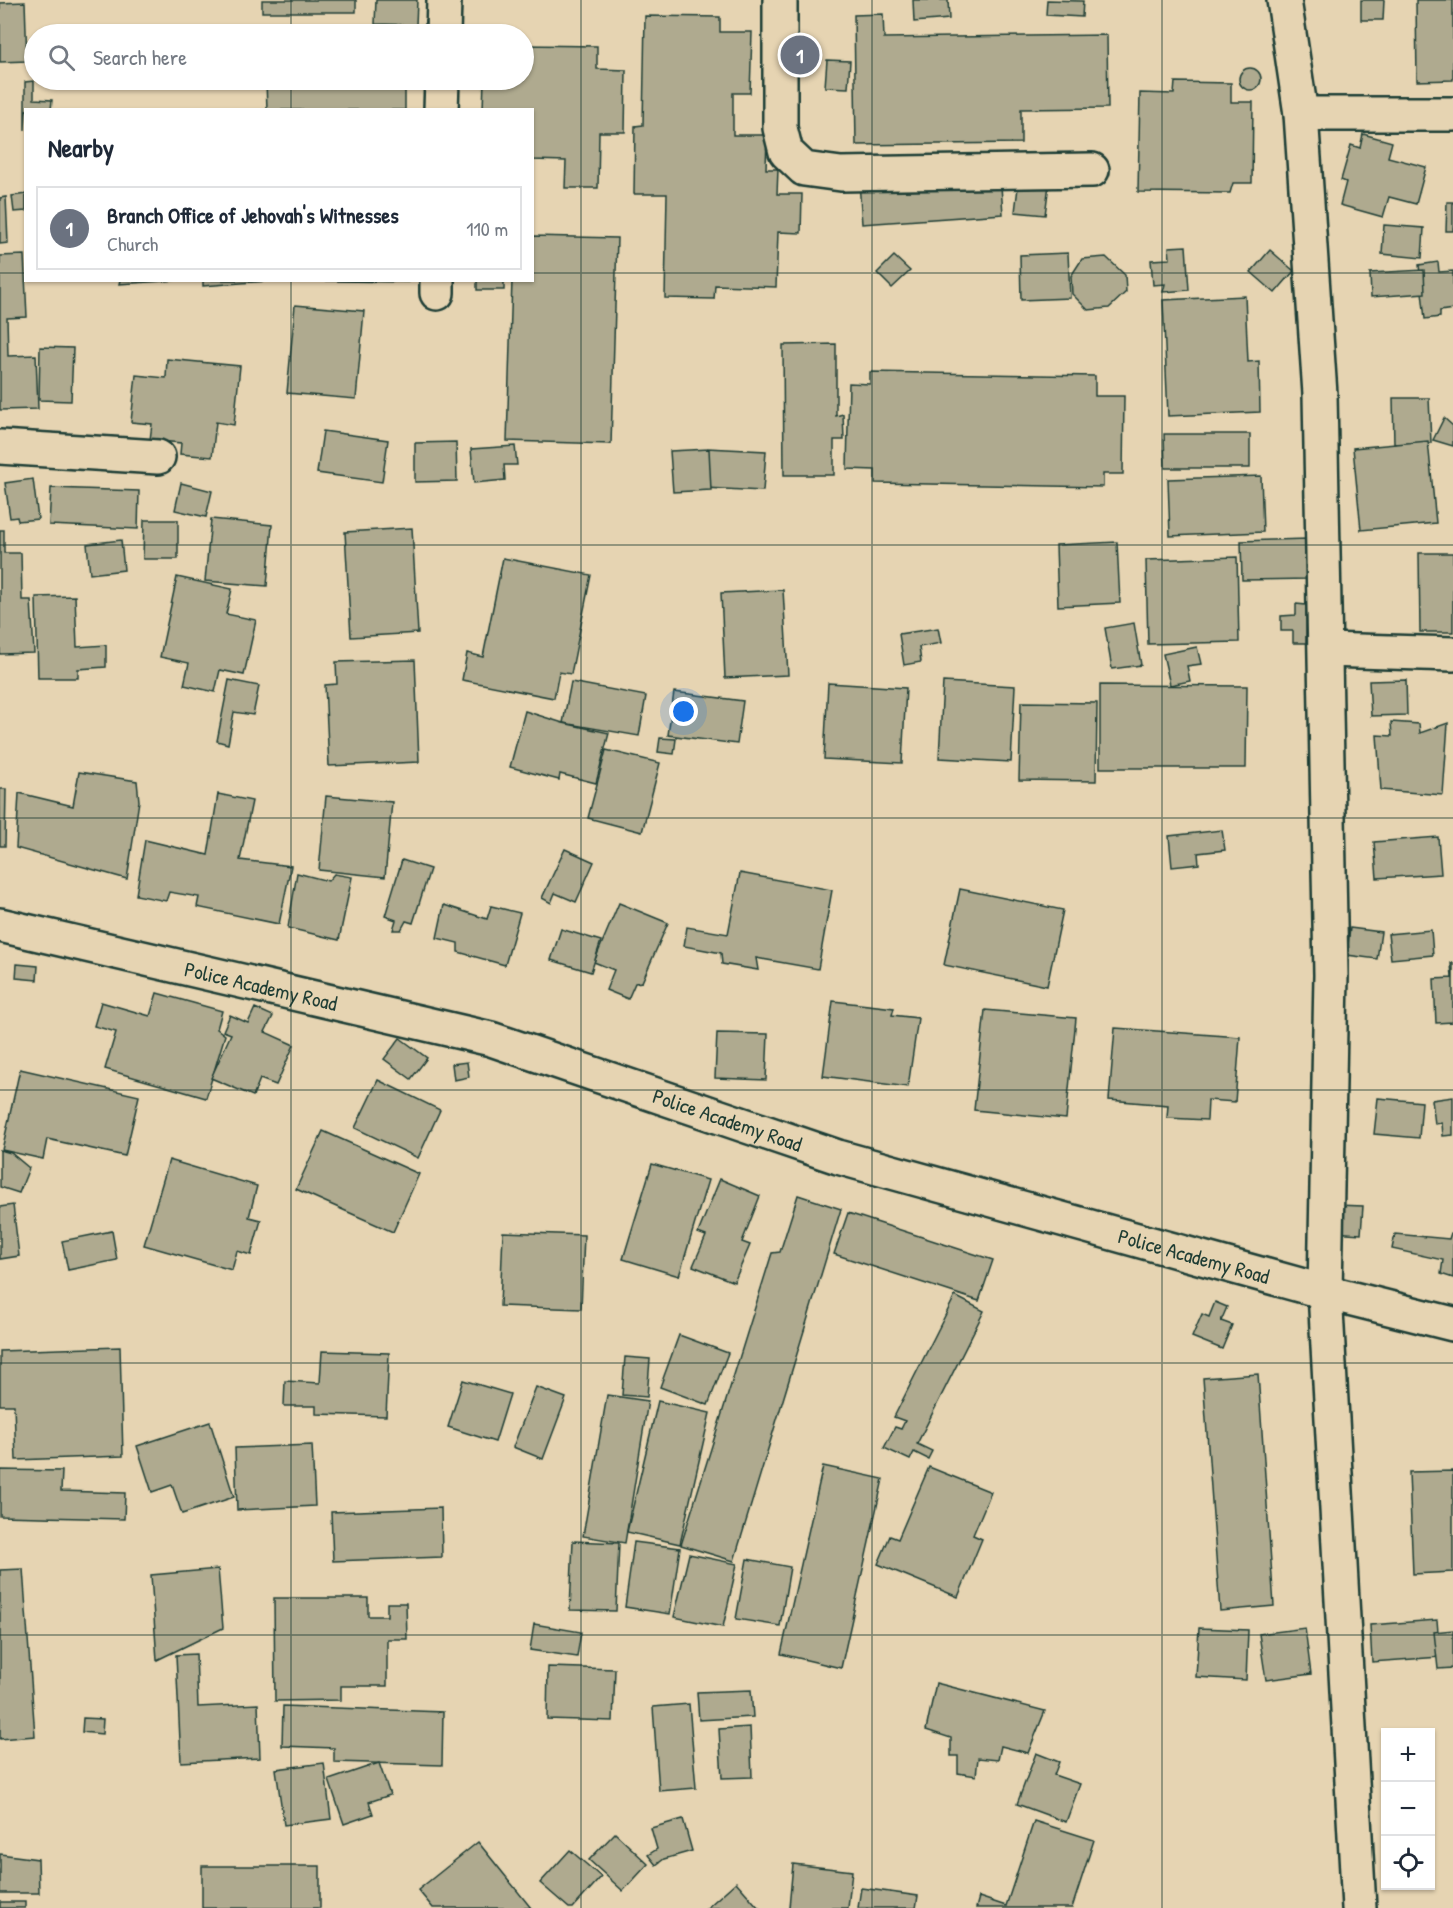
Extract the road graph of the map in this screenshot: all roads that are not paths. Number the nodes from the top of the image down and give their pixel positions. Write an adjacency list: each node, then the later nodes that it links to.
1 (444, 0): 4 (street)
2 (780, 0): 9 (street)
3 (1284, 0): 7 (street)
4 (443, 24)
5 (442, 90): 6 (street)
6 (441, 108)
7 (1301, 114): 8 (street); 12 (street)
8 (1453, 114)
9 (1092, 170)
10 (0, 447): 11 (street)
11 (158, 458)
12 (1326, 650): 13 (street); 15 (street)
13 (1453, 654)
14 (0, 926): 15 (street, Police Academy Road)
15 (1325, 1292): 16 (street, Police Academy Road); 17 (street)
16 (1453, 1324)
17 (1359, 1908)

